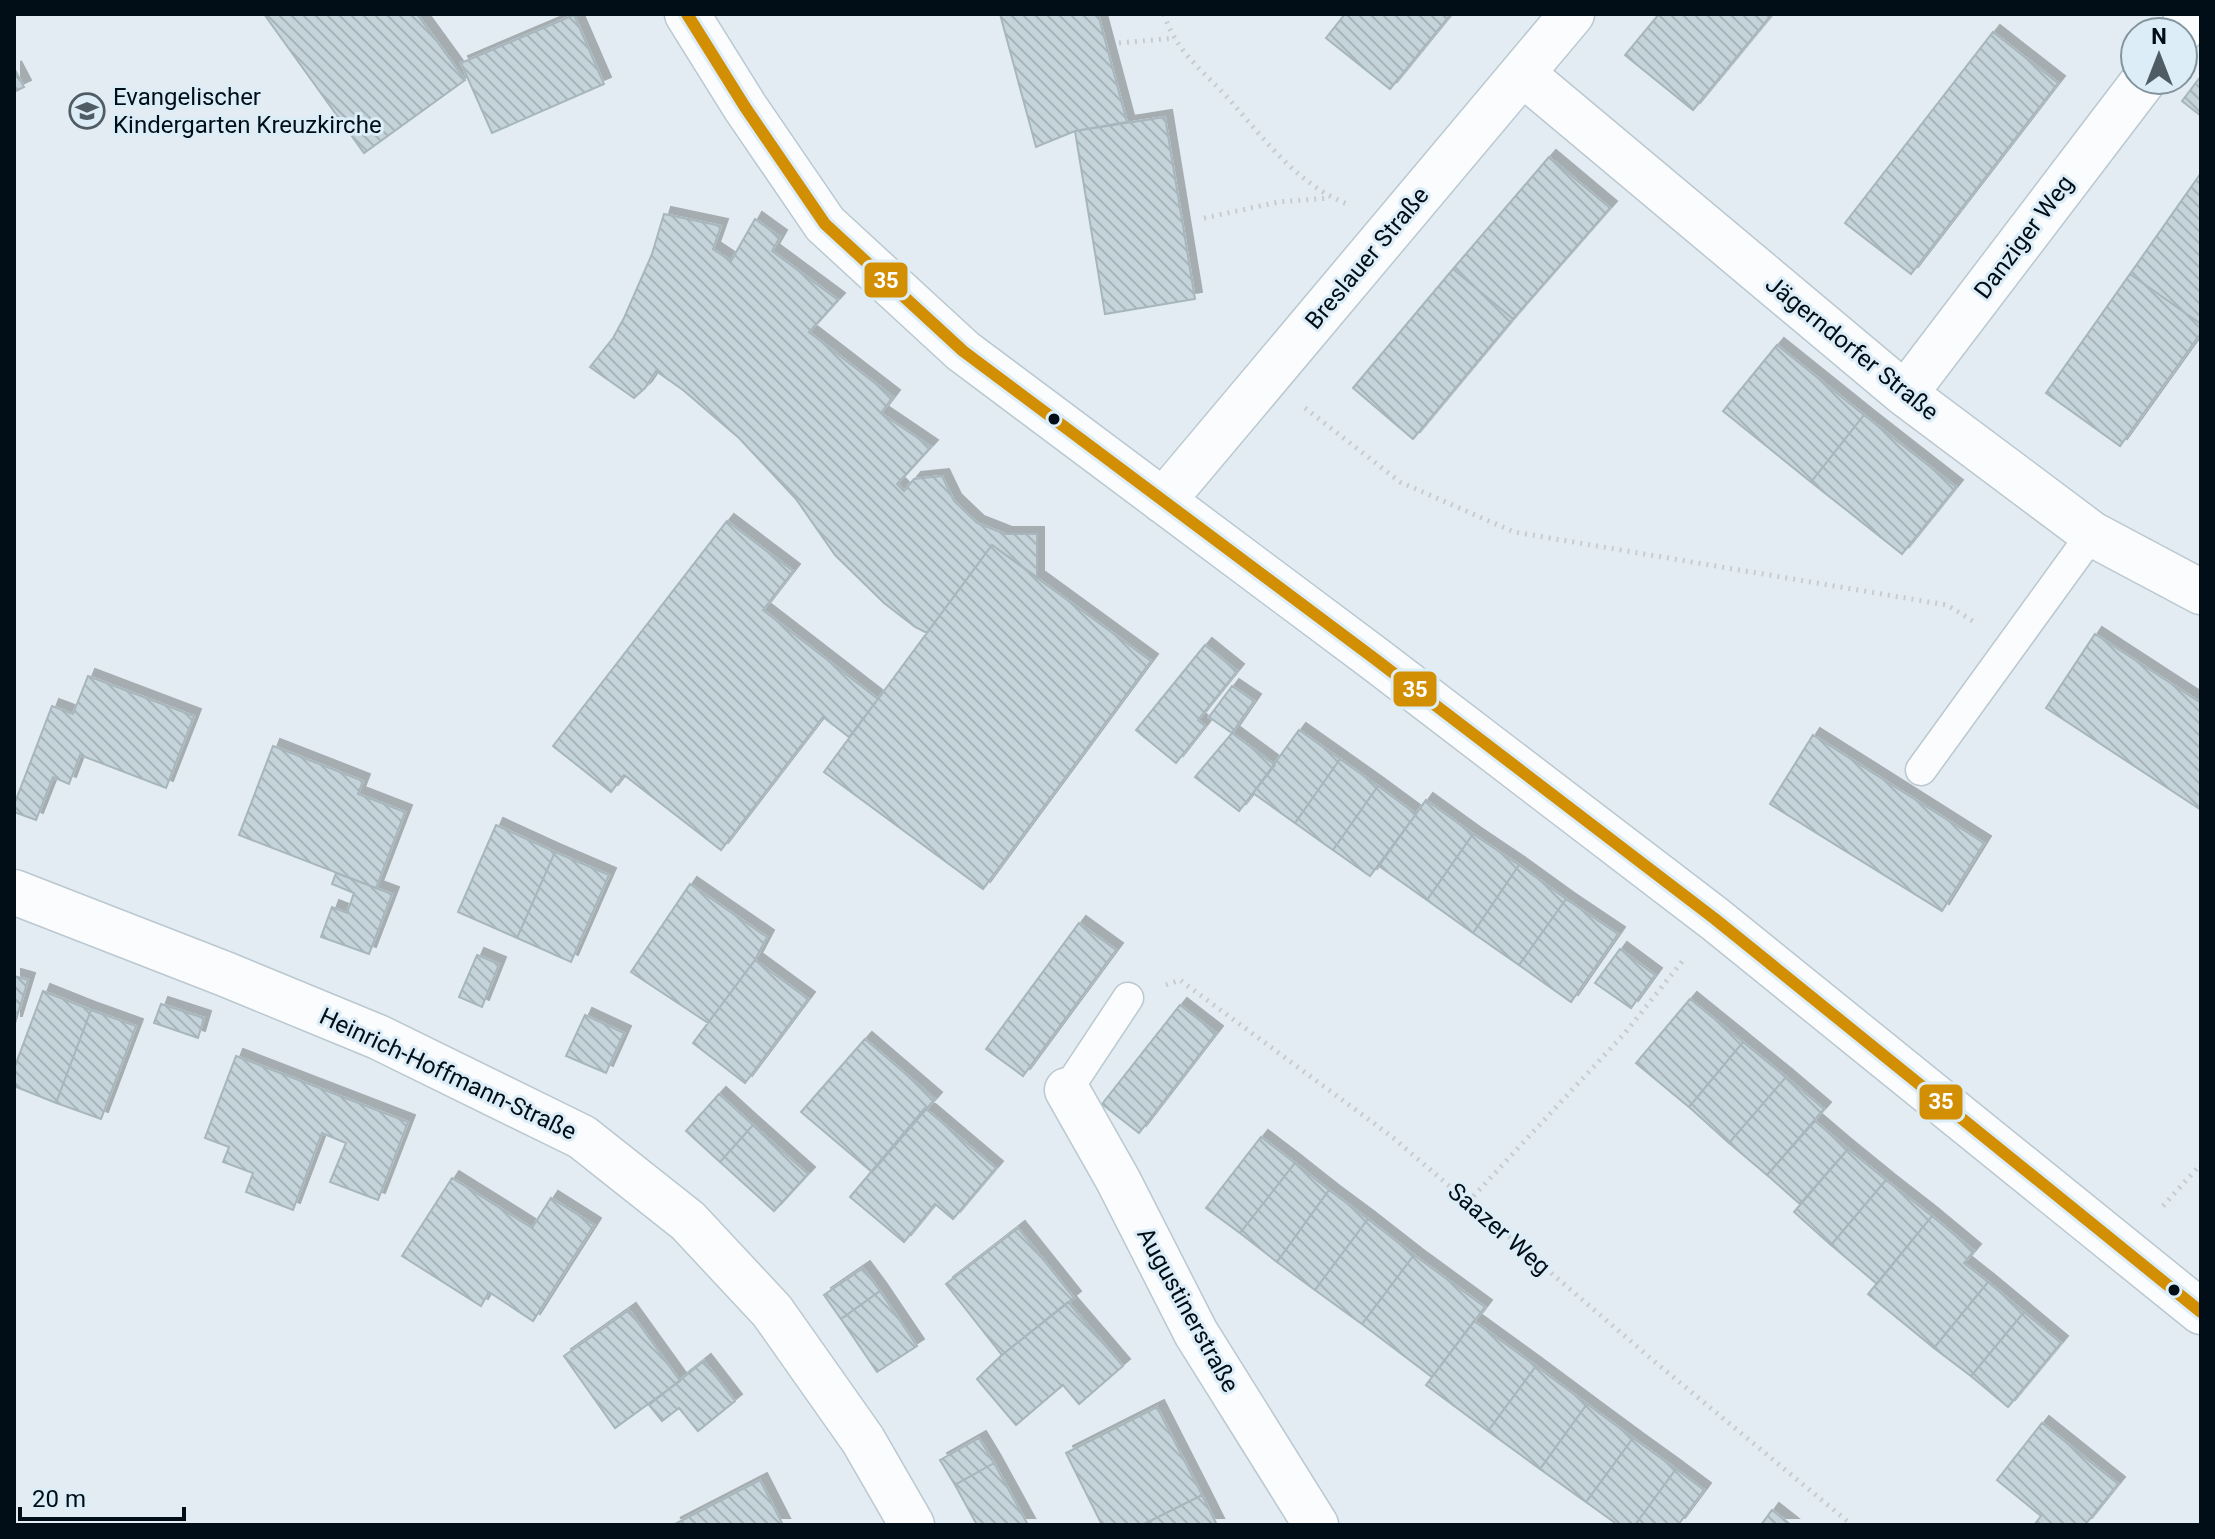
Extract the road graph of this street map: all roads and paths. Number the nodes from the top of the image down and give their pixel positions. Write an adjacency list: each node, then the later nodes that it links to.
1 (687, 14): 13 (street)
2 (1164, 14): 4 (path)
3 (1572, 14): 6 (street, Breslauer Straße)
4 (1175, 38): 5 (path); 8 (path)
5 (1119, 43)
6 (1523, 74): 10 (street, Breslauer Straße); 12 (street, Jägerndorfer Straße)
7 (2132, 96): 12 (street, Danziger Weg)
8 (1331, 198): 9 (path); 10 (path)
9 (1204, 218)
10 (1396, 223): 11 (street, Breslauer Straße)
11 (1267, 378): 13 (street, Breslauer Straße); 16 (path)
12 (1905, 394): 14 (street, Jägerndorfer Straße)
13 (1163, 501): 19 (street)
14 (2092, 534): 15 (street, Jägerndorfer Straße); 16 (lane)
15 (2201, 592)
16 (2011, 645): 17 (lane)
17 (1921, 770)
18 (14, 892): 26 (street, Heinrich-Hoffmann-Straße)
19 (1715, 919): 23 (path); 25 (street)
20 (1128, 998): 21 (lane); 23 (path, Saazer Weg)
21 (1067, 1090): 27 (street, Augustinerstraße)
22 (2201, 1164): 24 (path)
23 (1468, 1202): 28 (path, Saazer Weg)
24 (2163, 1206)
25 (2201, 1312)
26 (912, 1525)
27 (1316, 1525)
28 (1852, 1525)

